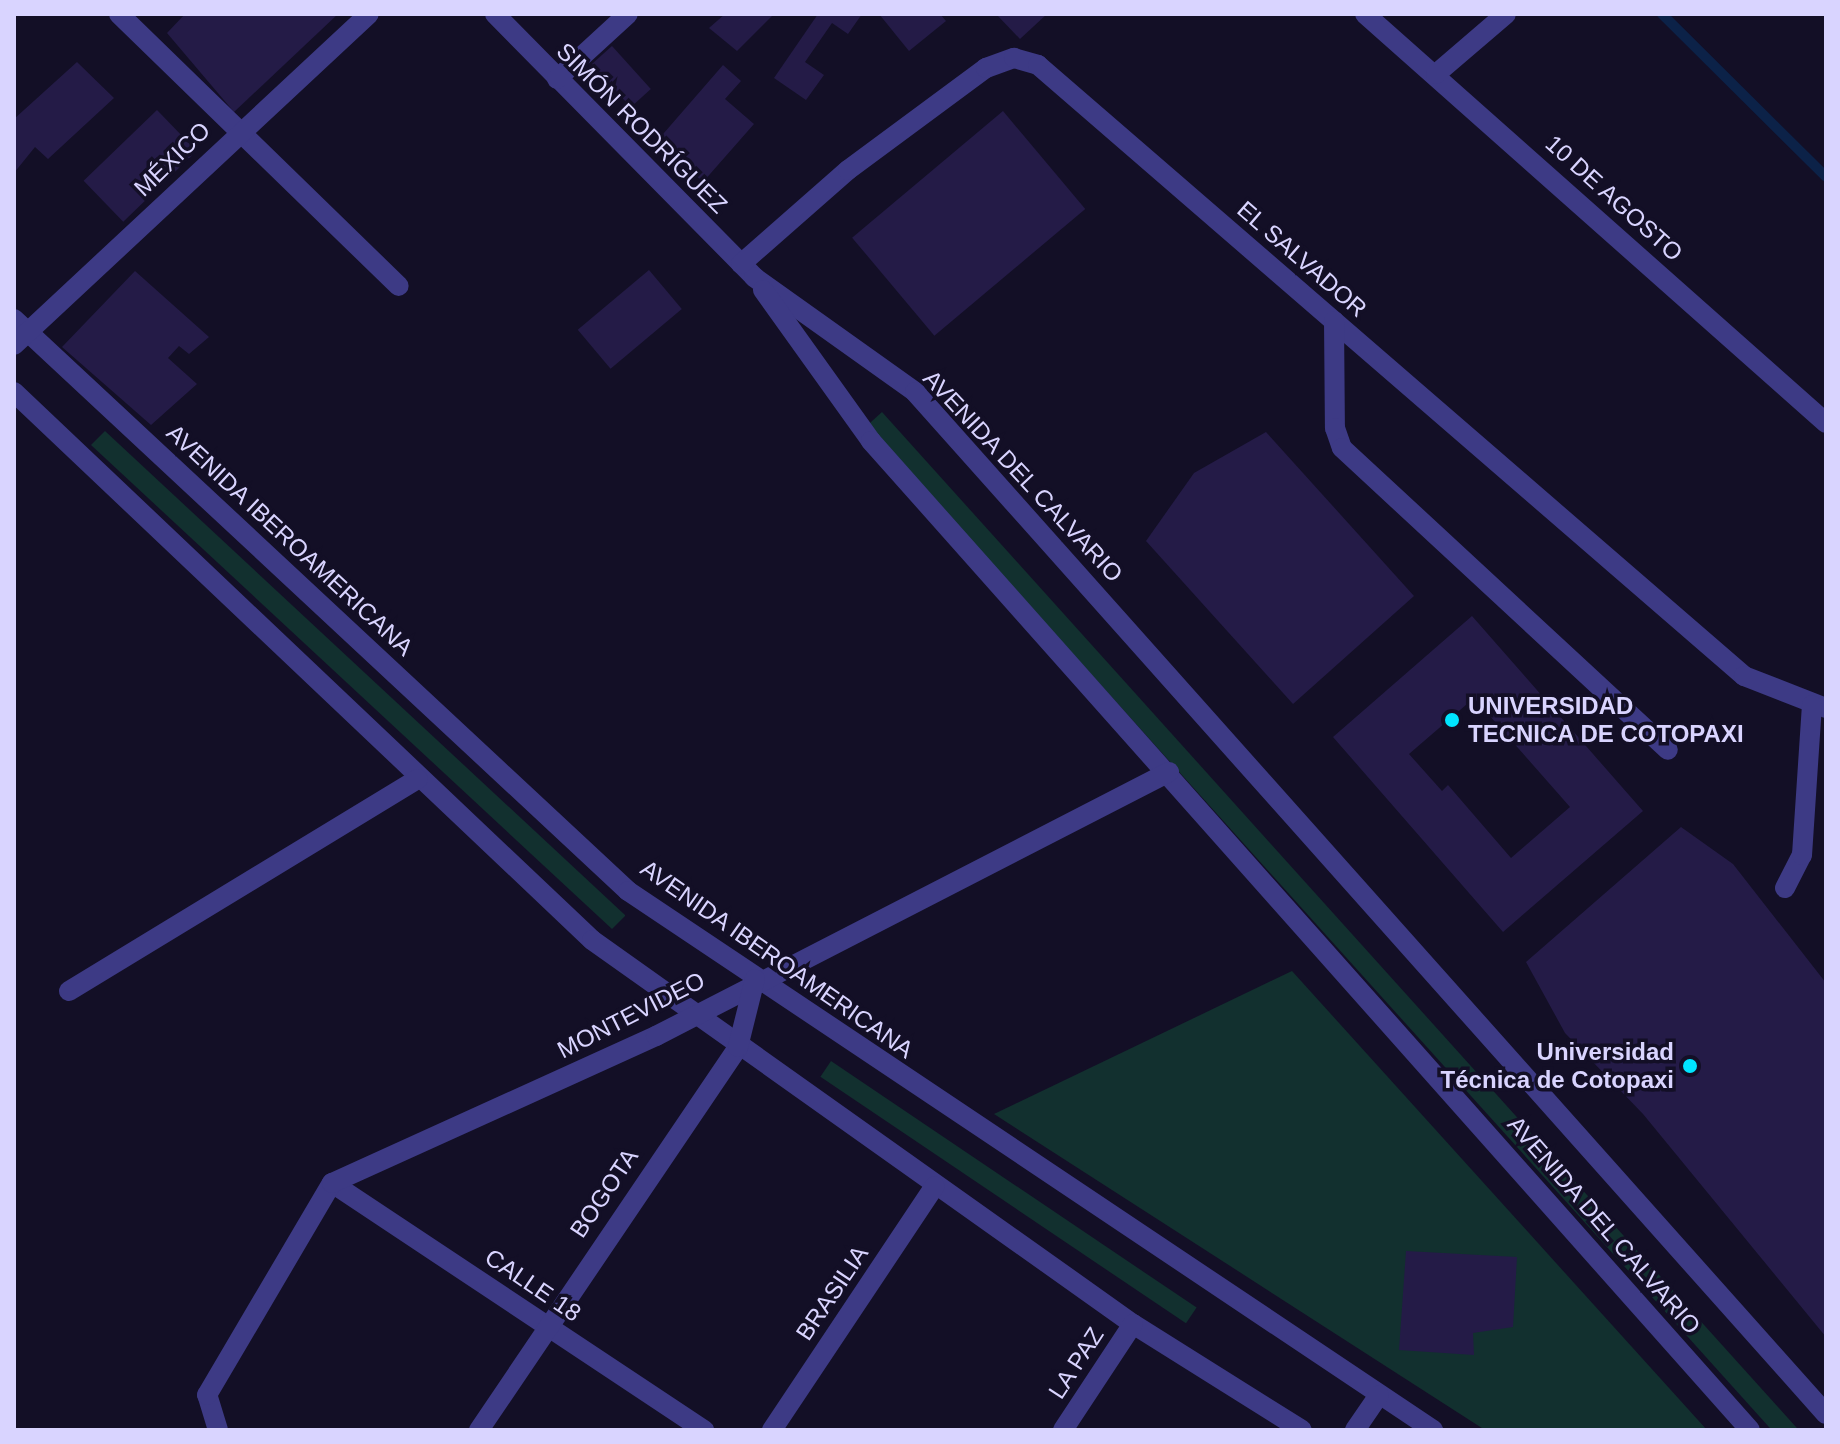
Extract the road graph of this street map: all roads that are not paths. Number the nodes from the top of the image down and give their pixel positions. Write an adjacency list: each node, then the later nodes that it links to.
1 (119, 14): 9 (street)
2 (369, 14): 9 (street, MÉXICO)
3 (495, 14): 8 (street, SIMÓN RODRÍGUEZ)
4 (628, 14): 8 (street)
5 (1365, 14): 7 (street, 10 DE AGOSTO)
6 (1506, 14): 7 (street)
7 (1436, 74): 15 (street, 10 DE AGOSTO)
8 (557, 79): 10 (street, SIMÓN RODRÍGUEZ)
9 (238, 132): 11 (street); 13 (street, MÉXICO)
10 (747, 271): 12 (street, EL SALVADOR); 18 (street, AVENIDA DEL CALVARIO); 30 (street, AVENIDA DEL CALVARIO)
11 (399, 286)
12 (1334, 321): 16 (street, EL SALVADOR); 17 (street)
13 (19, 332): 21 (street, AVENIDA IBEROAMERICANA)
14 (14, 392): 19 (street)
15 (1826, 423)
16 (1819, 706): 20 (street)
17 (1668, 750)
18 (1169, 772): 21 (street, MONTEVIDEO); 39 (street, AVENIDA DEL CALVARIO)
19 (418, 779): 22 (street); 23 (street)
20 (1785, 888)
21 (755, 979): 23 (street, MONTEVIDEO); 24 (street, BOGOTA); 29 (street, AVENIDA IBEROAMERICANA)
22 (69, 991)
23 (693, 1016): 24 (street); 25 (street, MONTEVIDEO)
24 (738, 1047): 26 (street); 28 (street, BOGOTA)
25 (332, 1183): 28 (street, CALLE 18); 31 (street)
26 (935, 1186): 27 (street); 34 (street, BRASILIA)
27 (1133, 1324): 35 (street, LA PAZ); 36 (street)
28 (546, 1325): 32 (street, BOGOTA); 33 (street, CALLE 18)
29 (1379, 1395): 37 (street); 38 (street, AVENIDA IBEROAMERICANA)
30 (1826, 1414)
31 (218, 1430)
32 (479, 1430)
33 (704, 1430)
34 (772, 1430)
35 (1063, 1430)
36 (1302, 1430)
37 (1355, 1430)
38 (1433, 1430)
39 (1750, 1430)

